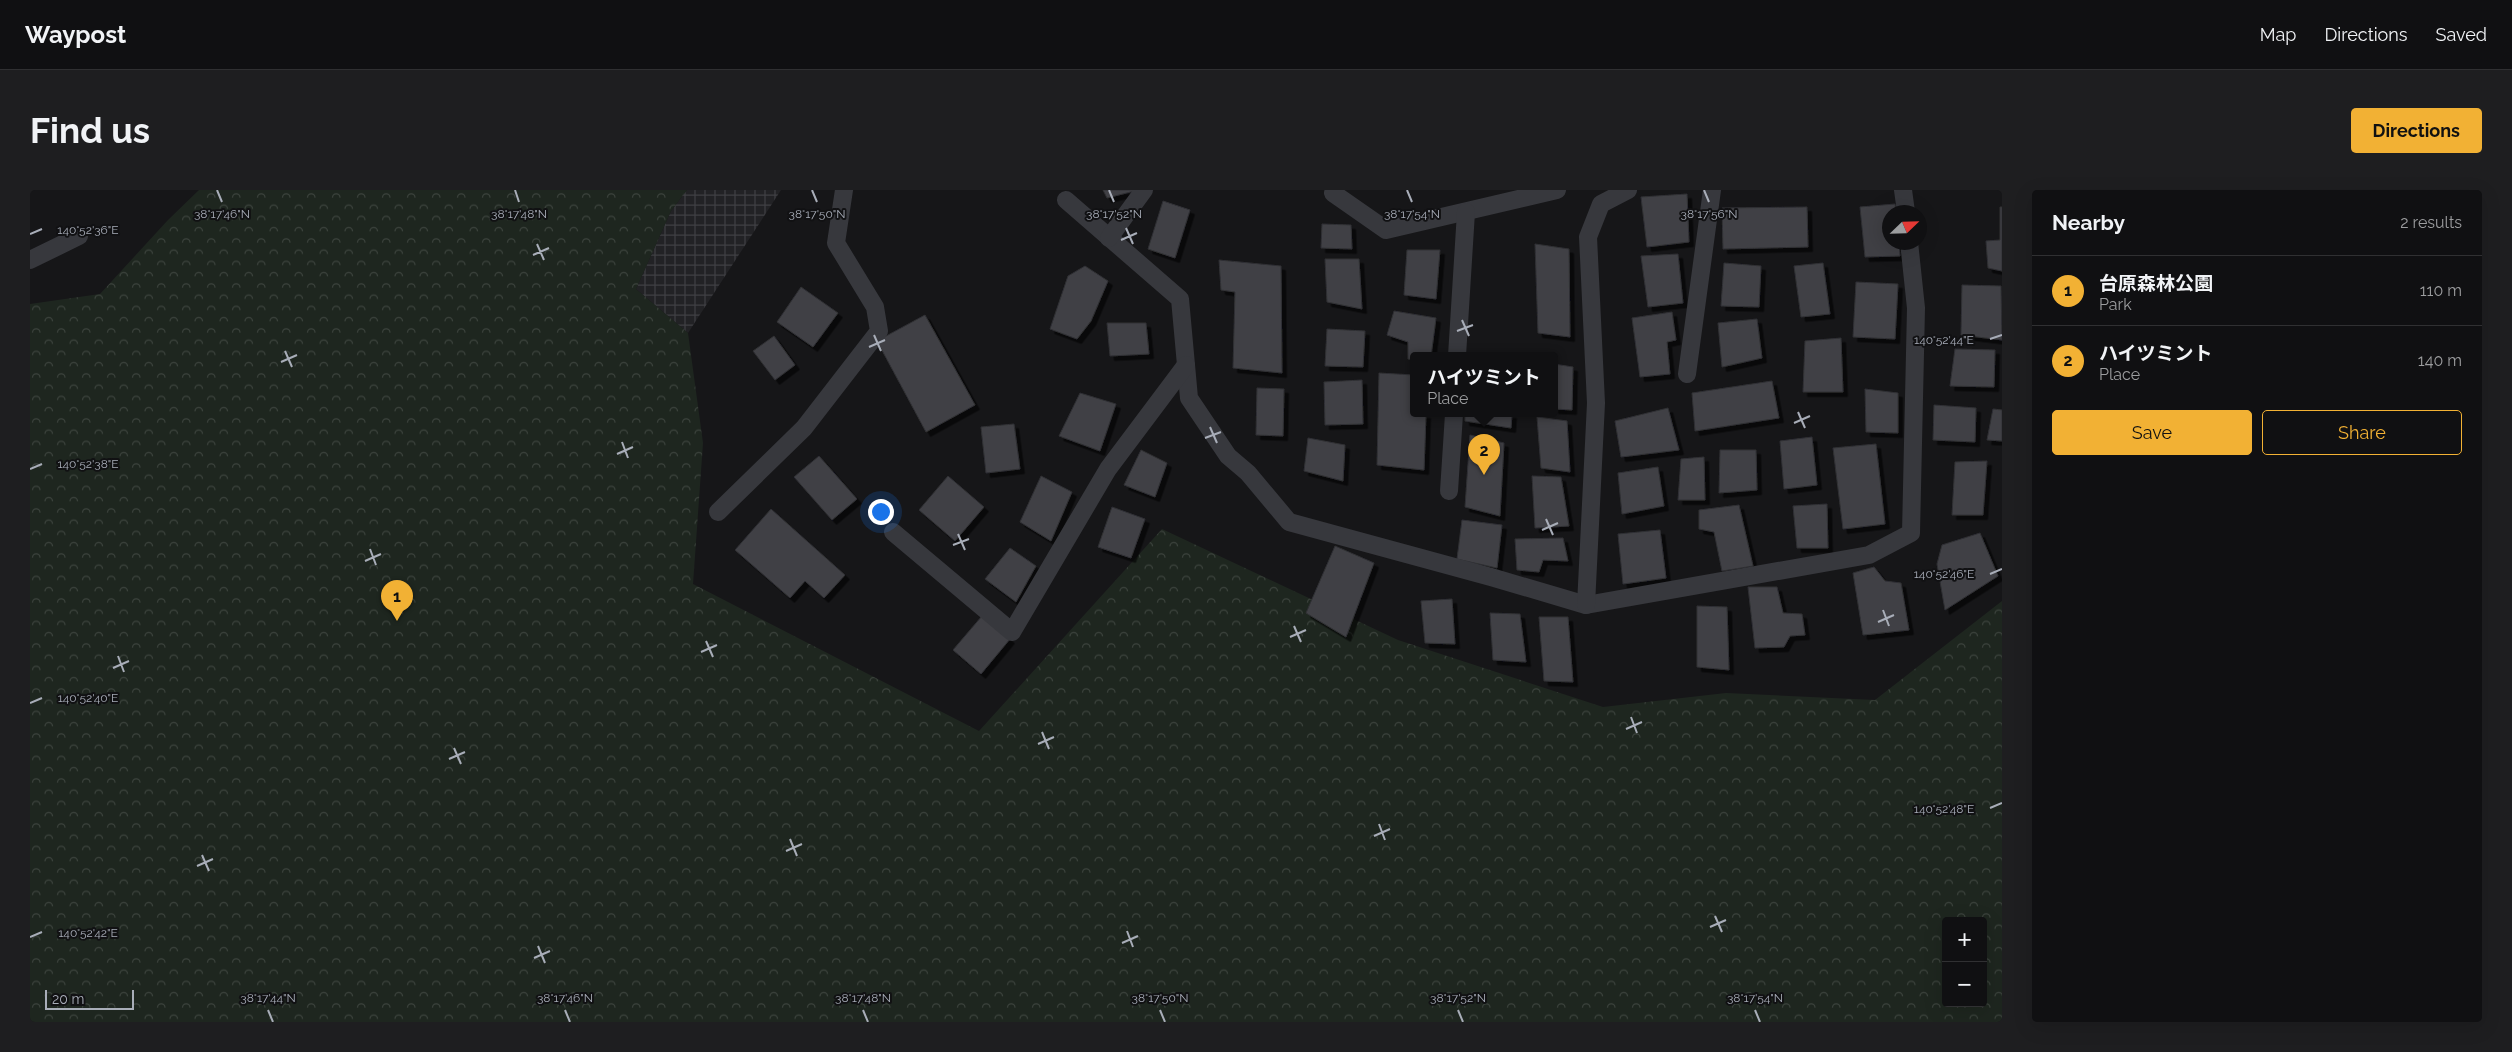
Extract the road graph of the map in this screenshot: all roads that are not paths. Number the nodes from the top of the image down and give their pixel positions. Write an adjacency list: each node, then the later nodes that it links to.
1 (844, 190): 20 (lane)
2 (1144, 190): 12 (lane)
3 (1557, 190): 10 (lane)
4 (1628, 190): 22 (lane)
5 (1712, 190): 17 (lane)
6 (1903, 190): 9 (lane)
7 (1333, 193): 10 (lane)
8 (1066, 200): 12 (lane)
9 (1905, 205)
10 (1466, 212): 15 (lane)
11 (79, 236): 14 (lane)
12 (1109, 238): 16 (lane)
13 (1910, 250): 22 (lane)
14 (30, 260)
15 (1457, 352)
16 (1186, 365): 21 (lane); 22 (lane)
17 (1687, 374)
18 (1454, 417): 19 (lane)
19 (1449, 491)
20 (718, 512)
21 (893, 532)
22 (1586, 605)

